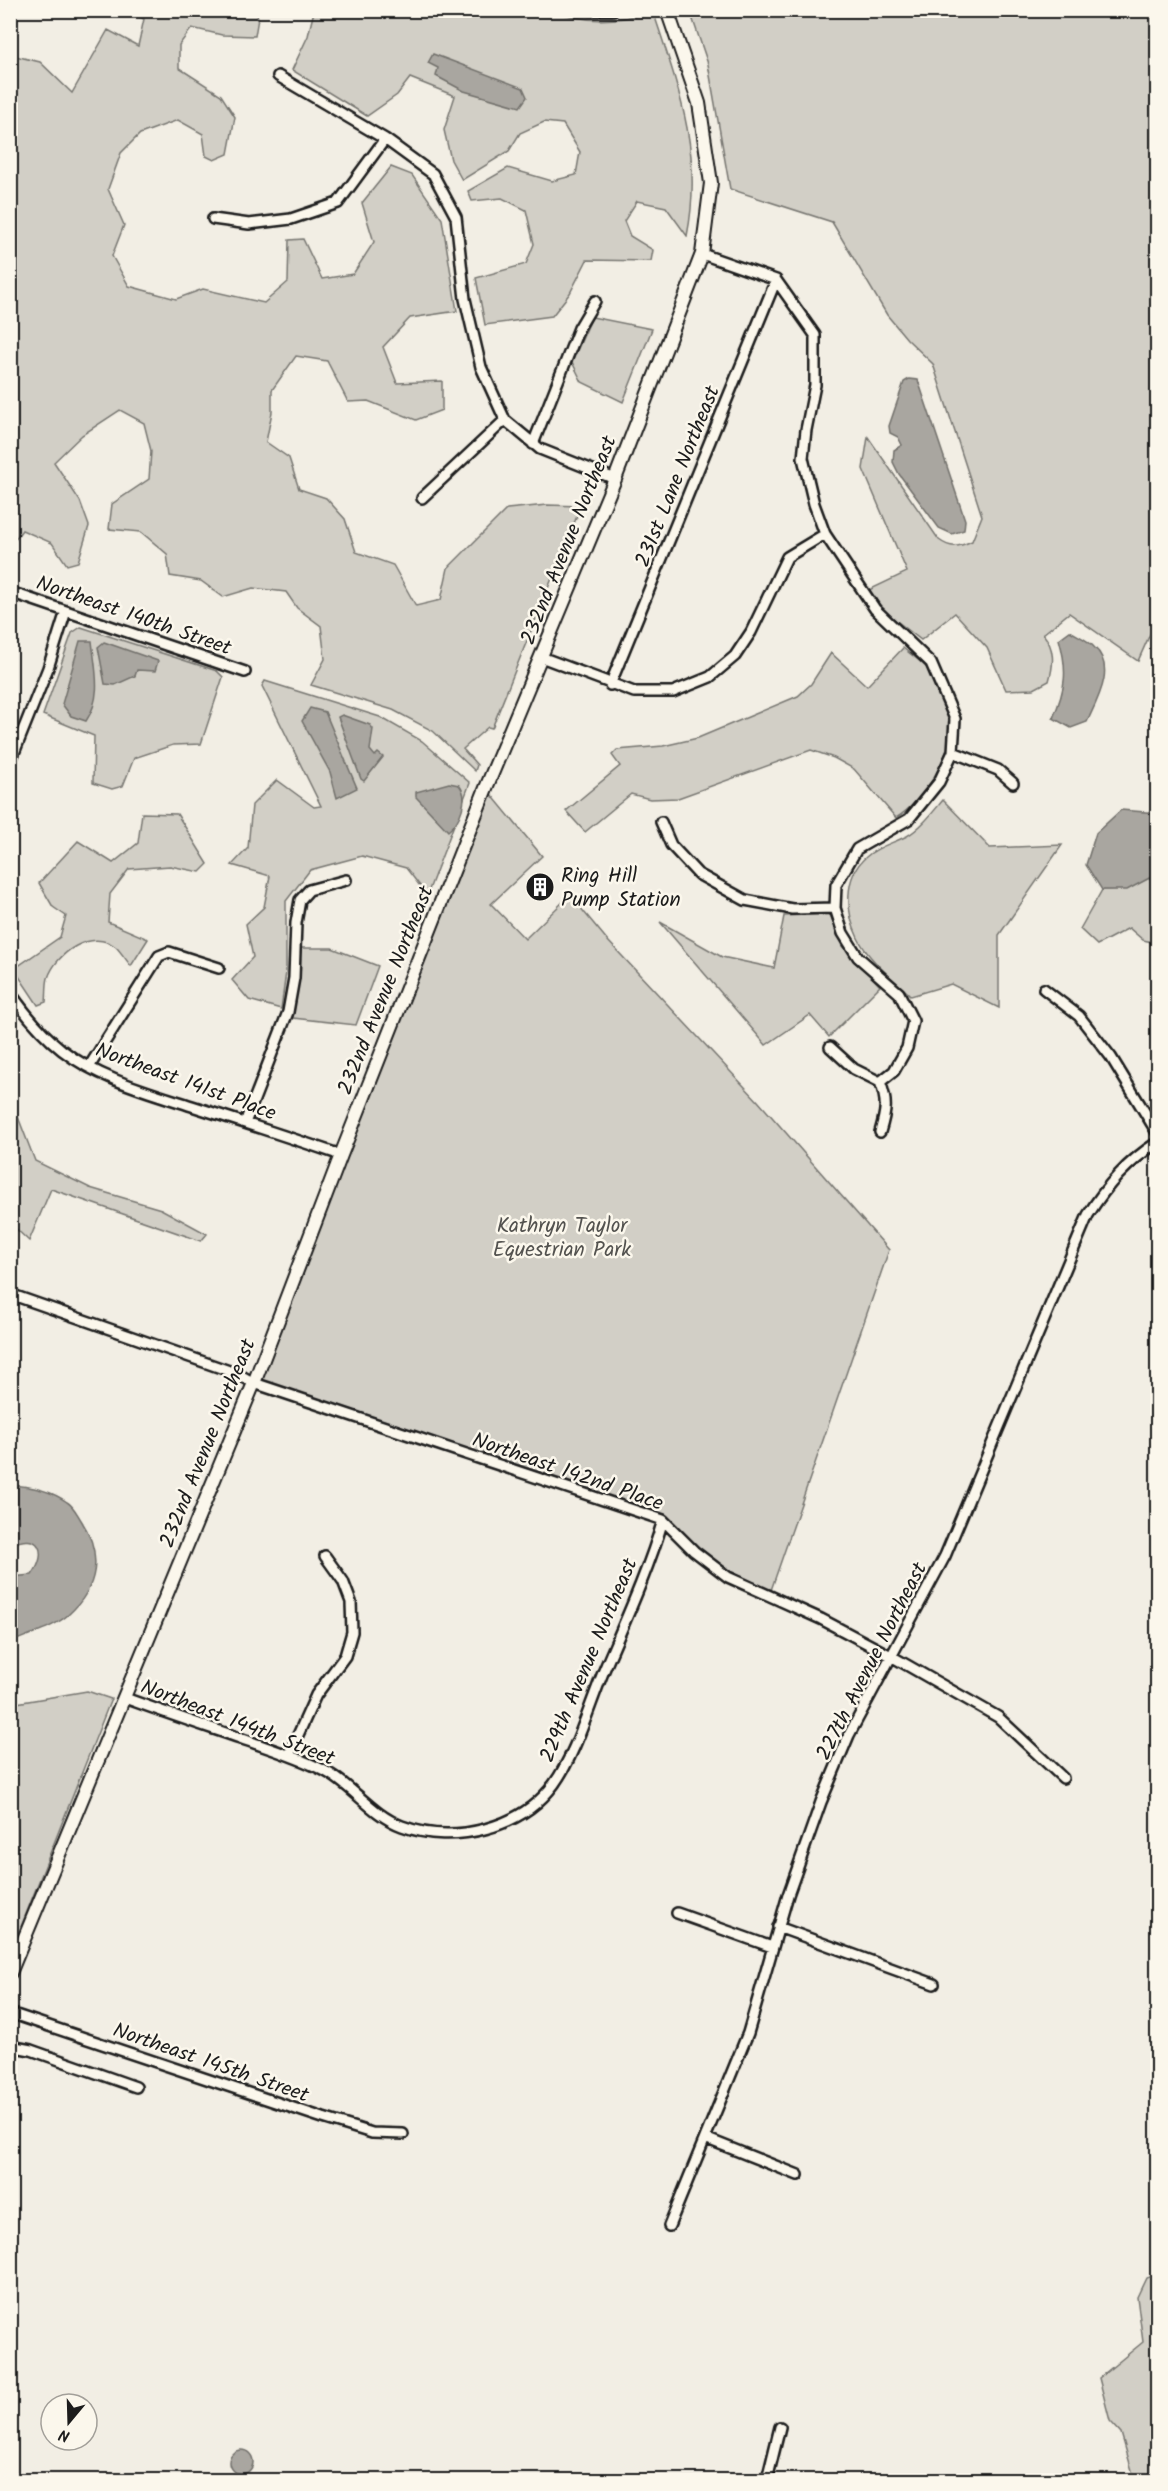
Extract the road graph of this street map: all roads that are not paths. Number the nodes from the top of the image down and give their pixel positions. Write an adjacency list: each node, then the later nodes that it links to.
1 (592, 10): 2 (street)
2 (613, 10)
3 (668, 10): 7 (street, 232nd Avenue Northeast)
4 (278, 76): 5 (street)
5 (385, 139): 6 (street); 10 (street)
6 (213, 219)
7 (702, 254): 8 (street); 12 (street, 232nd Avenue Northeast)
8 (776, 280): 14 (street); 19 (street, 231st Lane Northeast)
9 (594, 301): 11 (street)
10 (505, 420): 11 (street); 13 (street)
11 (533, 444): 12 (street)
12 (615, 479): 17 (street, 232nd Avenue Northeast)
13 (422, 498)
14 (825, 534): 19 (street); 20 (street)
15 (10, 592): 16 (street, Northeast 140th Street)
16 (66, 611): 18 (street, Northeast 140th Street); 21 (street)
17 (541, 657): 19 (street); 36 (street, 232nd Avenue Northeast)
18 (245, 672)
19 (610, 685)
20 (953, 752): 22 (street); 25 (street)
21 (10, 763)
22 (1013, 783)
23 (661, 822): 25 (street)
24 (346, 880): 32 (street)
25 (835, 908): 31 (street)
26 (219, 968): 30 (street)
27 (1044, 988): 34 (street)
28 (10, 992): 30 (street, Northeast 141st Place)
29 (830, 1047): 31 (street)
30 (89, 1067): 32 (street, Northeast 141st Place)
31 (880, 1082): 33 (street)
32 (245, 1123): 36 (street, Northeast 141st Place)
33 (880, 1132)
34 (1158, 1134)
35 (1158, 1142): 41 (street, 227th Avenue Northeast)
36 (340, 1155): 38 (street, 232nd Avenue Northeast)
37 (10, 1294): 38 (street, Northeast 142nd Place)
38 (254, 1383): 39 (street, Northeast 142nd Place); 42 (street, 232nd Avenue Northeast)
39 (663, 1520): 41 (street, Northeast 142nd Place); 45 (street, 229th Avenue Northeast)
40 (325, 1556): 43 (street)
41 (891, 1656): 44 (street, Northeast 142nd Place); 47 (street, 227th Avenue Northeast)
42 (125, 1698): 43 (street, Northeast 144th Street); 49 (street, 232nd Avenue Northeast)
43 (289, 1755): 45 (street, Northeast 144th Street)
44 (1063, 1778)
45 (531, 1806)
46 (677, 1913): 48 (street)
47 (778, 1927): 48 (street, 227th Avenue Northeast); 50 (street)
48 (772, 1947): 55 (street, 227th Avenue Northeast)
49 (10, 1973)
50 (934, 1984)
51 (10, 2013): 54 (street, Northeast 145th Street)
52 (10, 2046): 53 (street)
53 (136, 2087)
54 (403, 2134)
55 (705, 2138): 56 (street); 57 (street, 227th Avenue Northeast)
56 (798, 2175)
57 (669, 2226)
58 (780, 2427): 59 (street)
59 (767, 2481)

